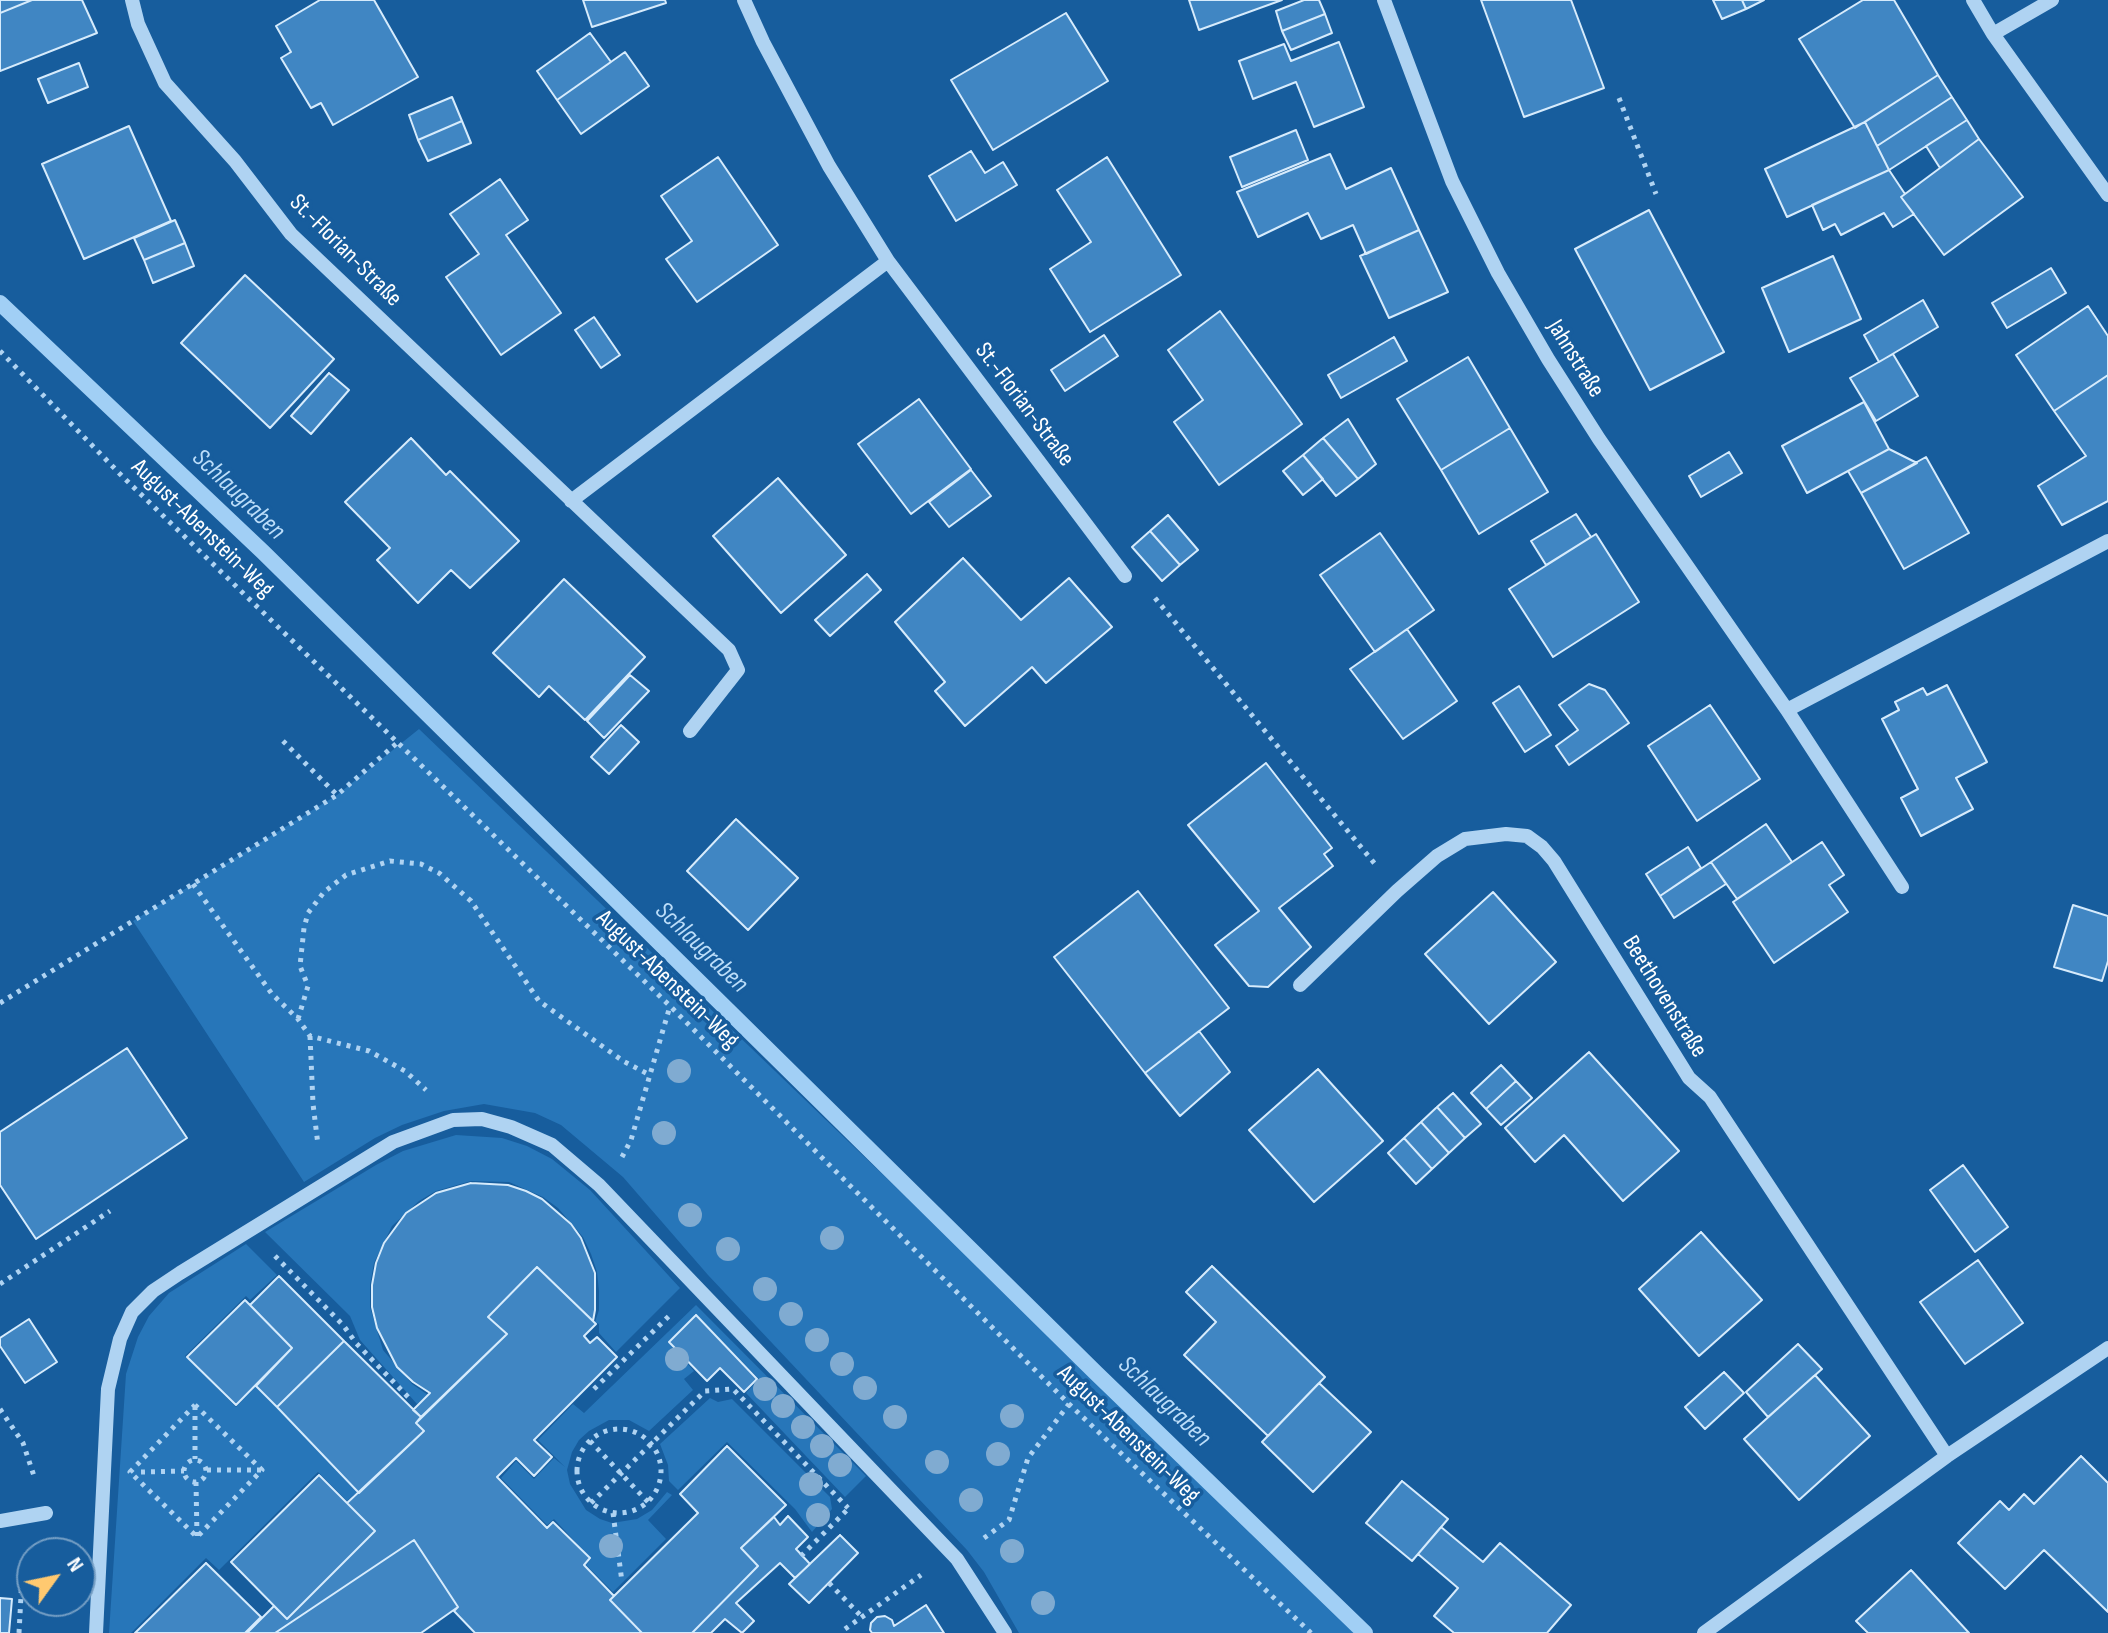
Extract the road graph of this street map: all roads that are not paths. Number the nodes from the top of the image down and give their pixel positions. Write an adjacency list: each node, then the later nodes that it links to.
1 (132, 0): 9 (street, St.-Florian-Straße)
2 (744, 0): 8 (street, St.-Florian-Straße)
3 (1384, 0): 12 (street, Jahnstraße)
4 (1973, 0): 6 (street)
5 (2052, 0): 6 (street)
6 (1993, 34): 7 (street)
7 (2108, 195)
8 (888, 261): 9 (street); 11 (street, St.-Florian-Straße)
9 (571, 501): 13 (street, St.-Florian-Straße)
10 (2108, 541): 12 (street)
11 (1125, 576)
12 (1787, 710): 14 (street, Jahnstraße)
13 (690, 731)
14 (1902, 887)
15 (1300, 985): 17 (street, Beethovenstraße)
16 (2108, 1348): 17 (street)
17 (1947, 1456): 22 (street)
18 (46, 1513): 19 (street)
19 (0, 1521)
20 (96, 1633): 21 (street)
21 (1005, 1633)
22 (1704, 1633)

